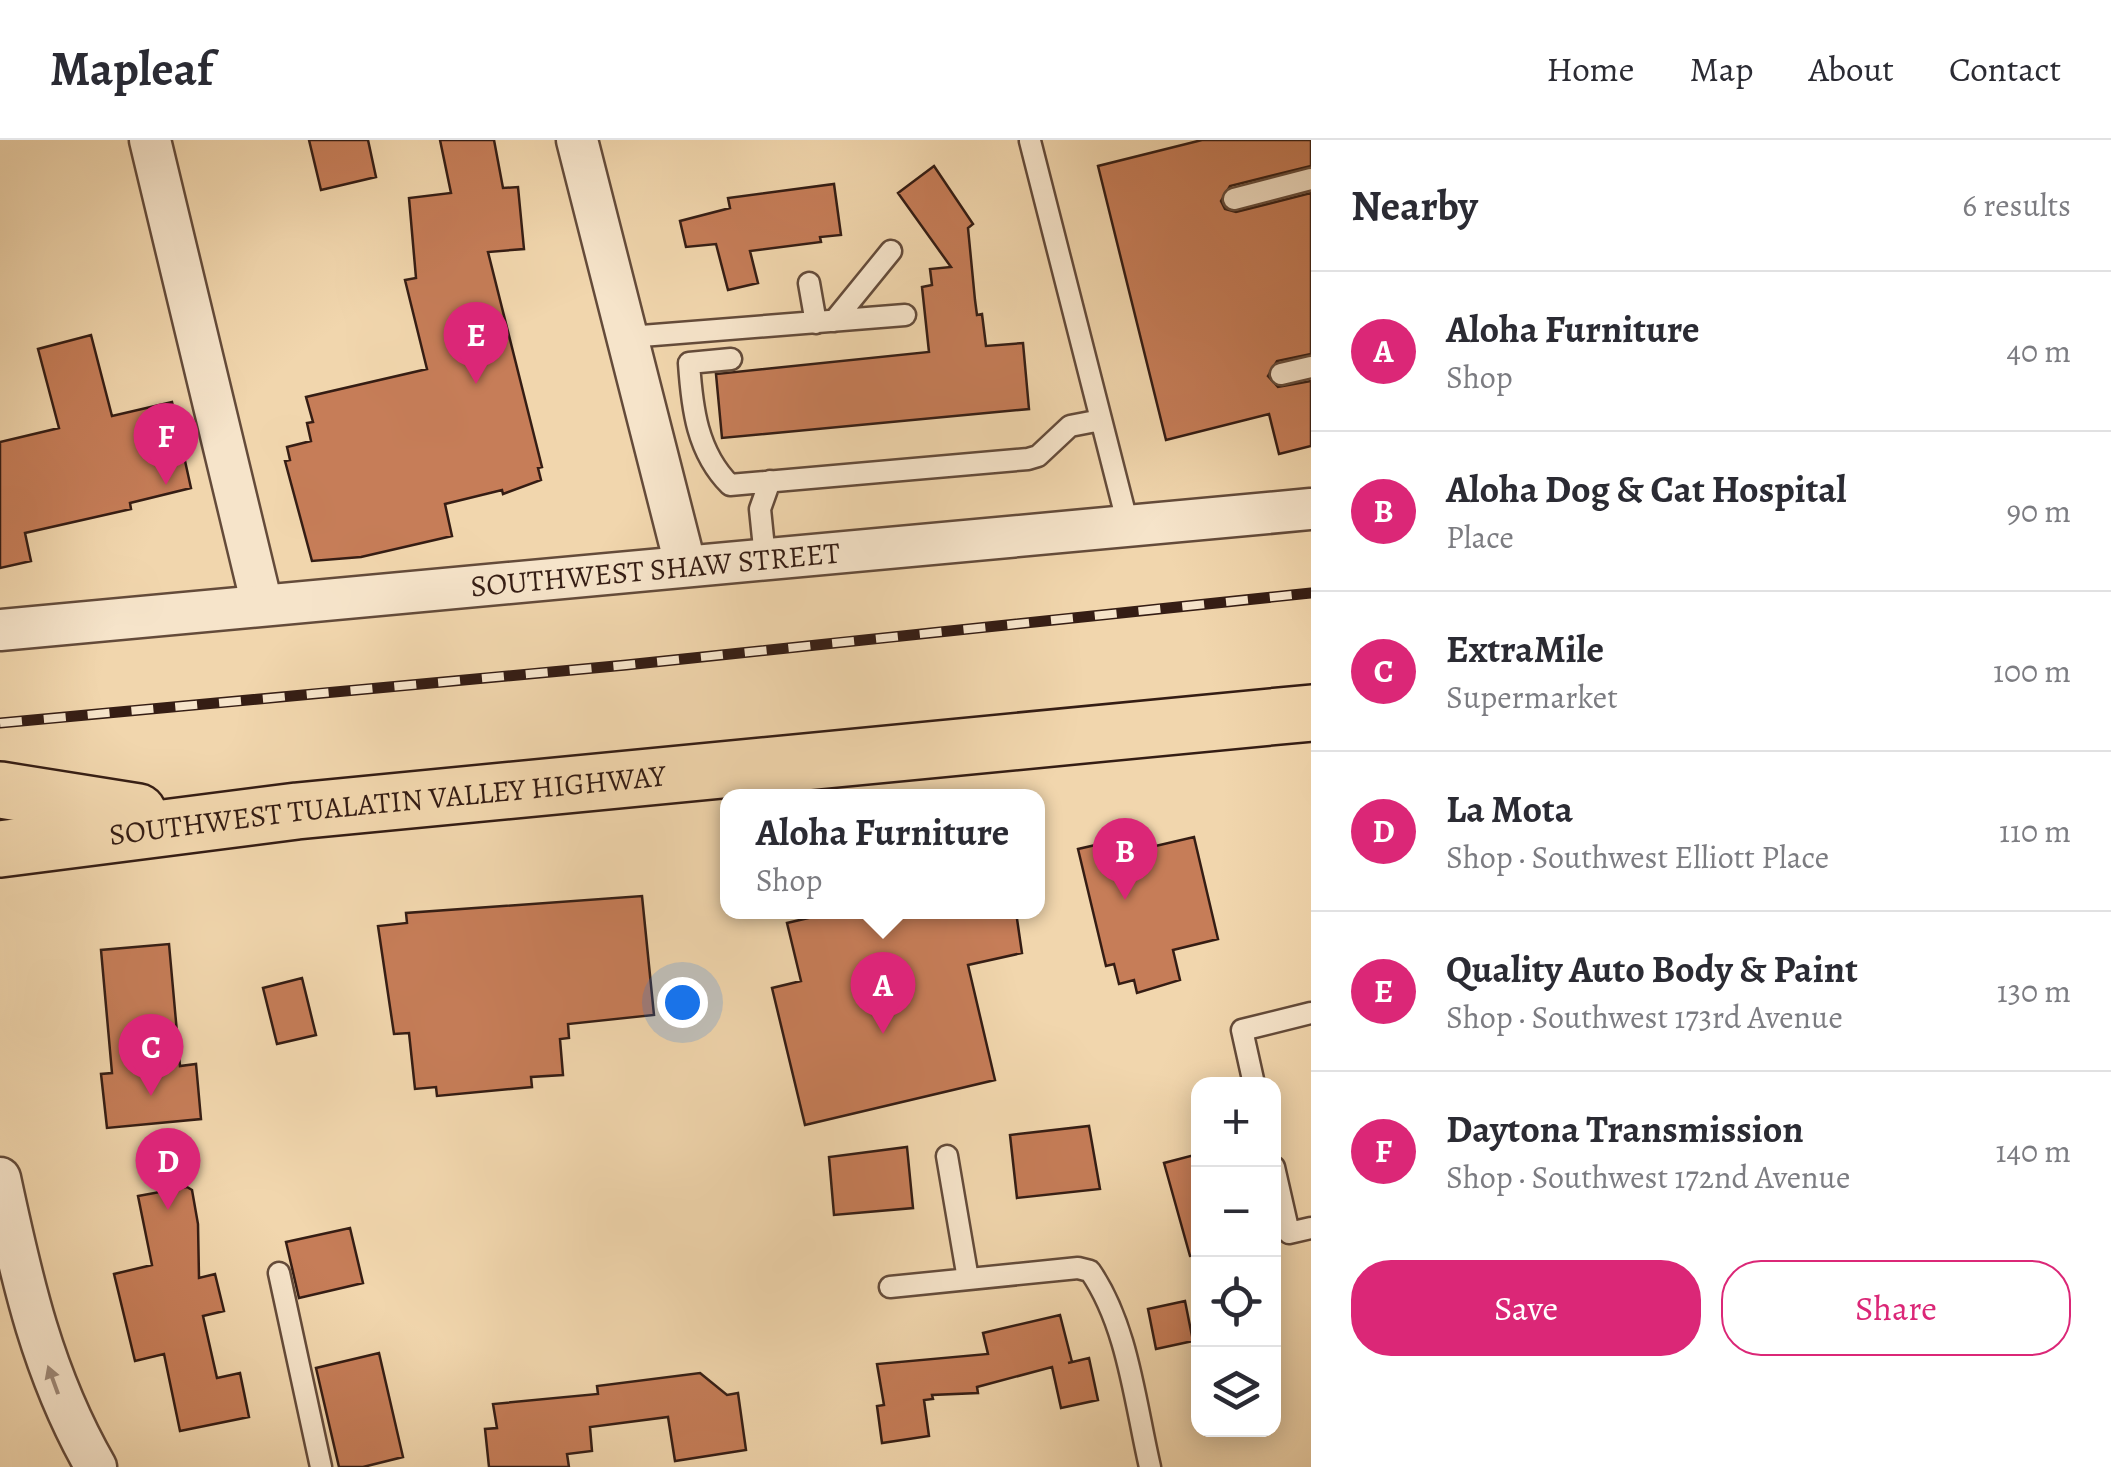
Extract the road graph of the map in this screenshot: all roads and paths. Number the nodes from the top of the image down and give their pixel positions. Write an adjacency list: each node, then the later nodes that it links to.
1 (150, 140): 20 (street)
2 (577, 140): 10 (street)
3 (1030, 140): 14 (lane)
4 (1311, 180): 5 (lane)
5 (1234, 199)
6 (892, 251): 9 (lane)
7 (810, 283): 9 (lane)
8 (905, 315): 9 (lane)
9 (825, 322): 10 (lane)
10 (629, 338): 19 (street)
11 (732, 358): 15 (lane)
12 (1311, 367): 13 (lane)
13 (1281, 374)
14 (1101, 420): 15 (lane); 17 (lane)
15 (770, 481): 18 (lane)
16 (1311, 508): 17 (street, SOUTHWEST SHAW STREET)
17 (1128, 525): 18 (street, SOUTHWEST SHAW STREET)
18 (765, 558): 19 (street, SOUTHWEST SHAW STREET)
19 (685, 564): 20 (street, SOUTHWEST SHAW STREET)
20 (262, 605): 21 (street, SOUTHWEST SHAW STREET)
21 (0, 630)
22 (1311, 713): 24 (main road, SOUTHWEST TUALATIN VALLEY HIGHWAY)
23 (0, 790): 24 (main road)
24 (195, 822): 25 (main road, SOUTHWEST TUALATIN VALLEY HIGHWAY)
25 (0, 848)
26 (1311, 1013): 27 (lane)
27 (1252, 1077)
28 (947, 1156): 33 (lane)
29 (0, 1178): 35 (street, one-way to 29)
30 (1281, 1198): 31 (lane)
31 (1311, 1228)
32 (278, 1274): 36 (lane)
33 (968, 1279): 34 (lane); 37 (lane)
34 (890, 1287)
35 (96, 1467)
36 (321, 1467)
37 (1150, 1467)

